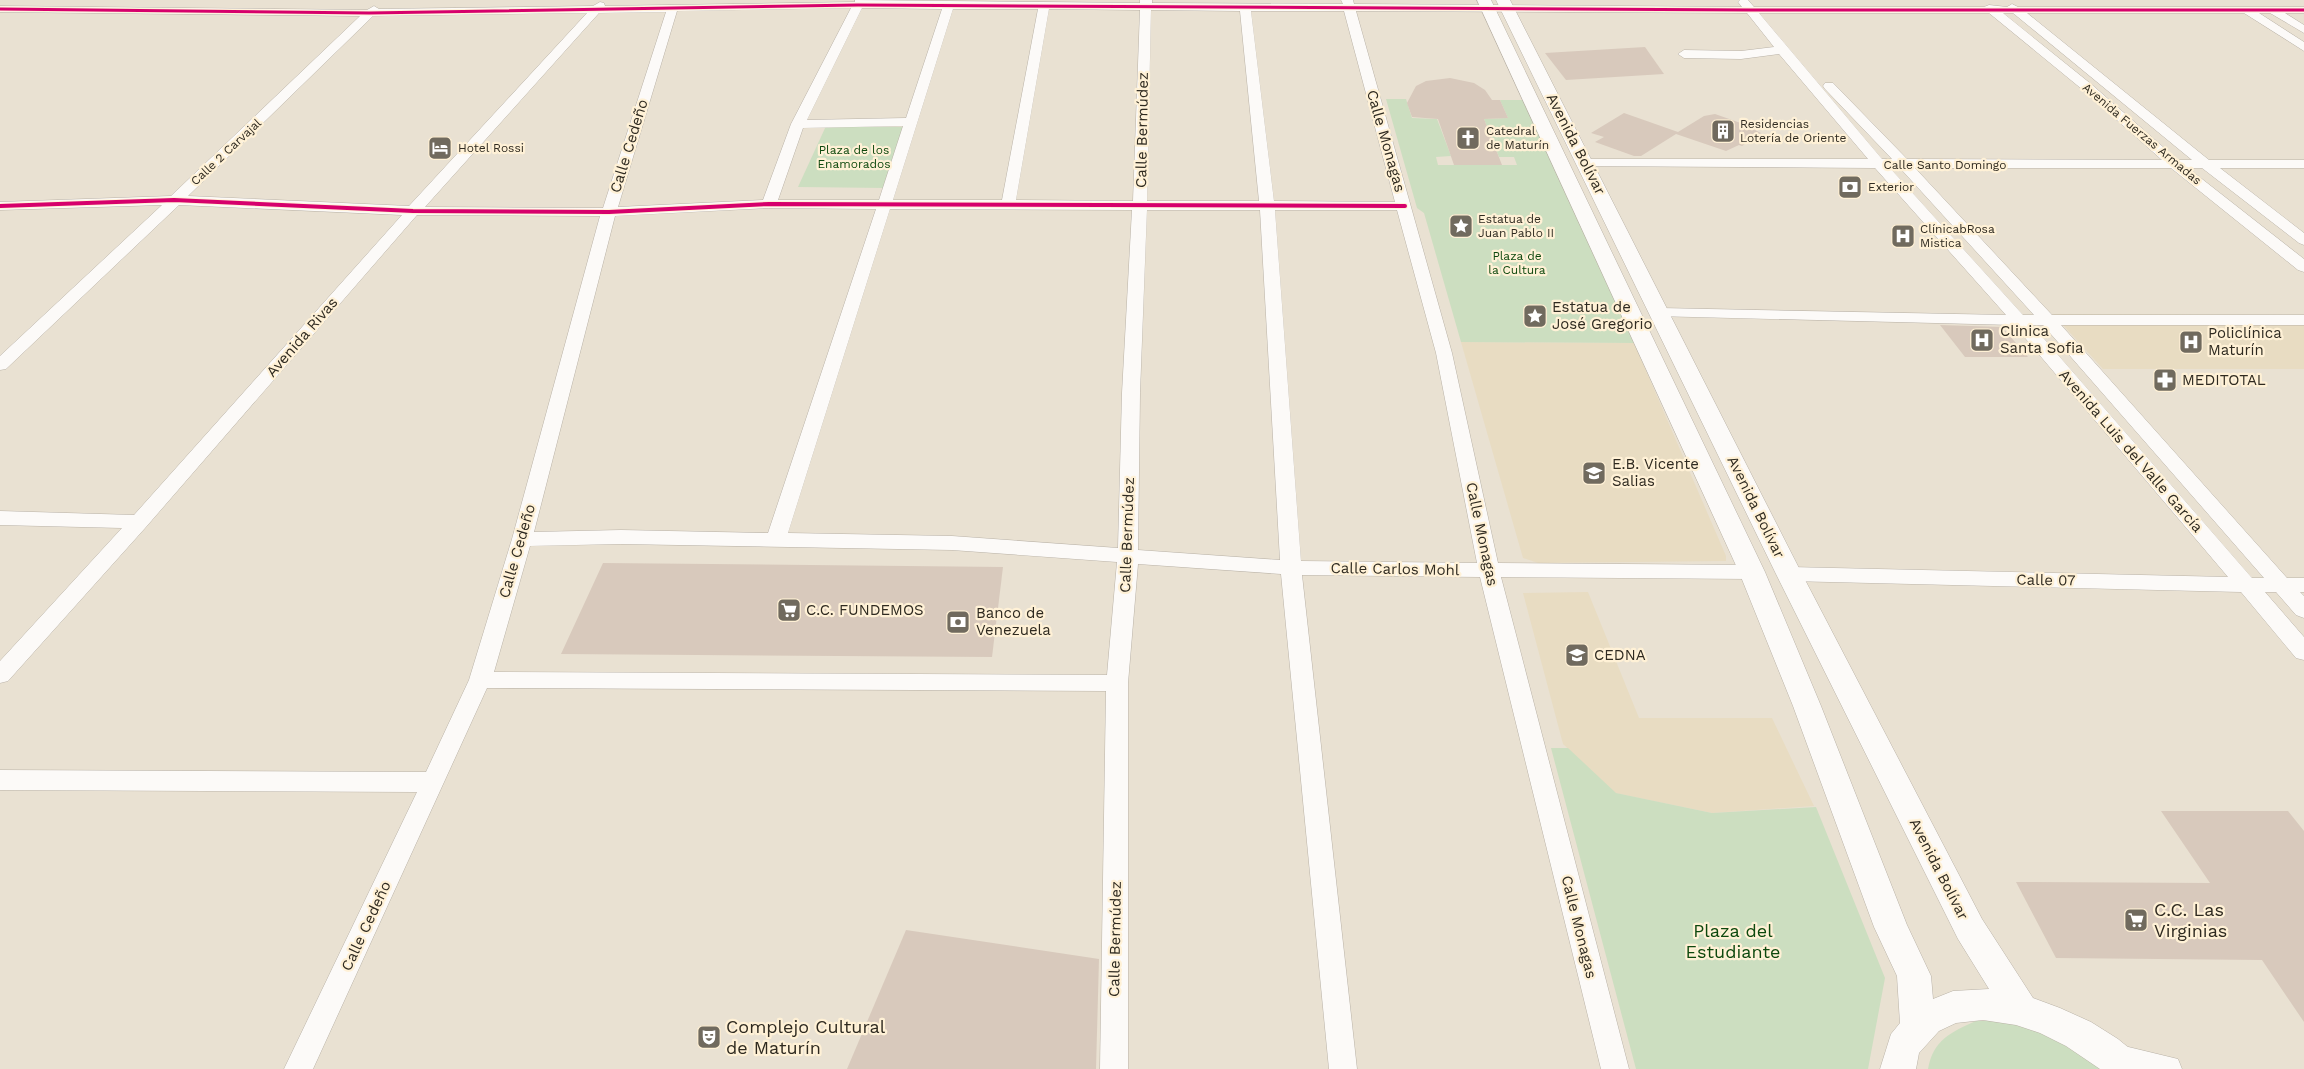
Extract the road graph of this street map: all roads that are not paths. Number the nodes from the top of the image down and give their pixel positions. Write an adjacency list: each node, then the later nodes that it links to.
1 (385, 0): 26 (street, Calle 2 Carvajal)
2 (520, 0): 25 (street)
3 (604, 0): 24 (street, Avenida Rivas)
4 (1980, 0): 19 (street, Avenida Fuerzas Armadas)
5 (2003, 0): 20 (street, Avenida Fuerzas Armadas)
6 (2229, 0): 21 (street)
7 (2255, 0): 22 (street)
8 (730, 3): 9 (street); 18 (street)
9 (860, 3): 13 (street); 32 (street)
10 (1146, 4): 15 (street); 16 (street); 42 (street, Calle Bermúdez)
11 (1348, 4): 12 (street); 16 (street); 46 (street, Calle Monagas)
12 (1495, 4): 14 (street); 33 (street, Avenida Bolívar); 63 (street, Avenida Bolívar)
13 (949, 5): 15 (street); 31 (street)
14 (1753, 5): 19 (street); 29 (street, Avenida Luis del Valle García); 36 (street, Avenida Luis del Valle García)
15 (1044, 7): 45 (street)
16 (1245, 8): 43 (street)
17 (1, 9): 26 (street)
18 (672, 9): 24 (street); 48 (street, Calle Cedeño)
19 (1992, 10): 20 (street); 37 (street, Avenida Fuerzas Armadas)
20 (2016, 10): 21 (street); 38 (street, Avenida Fuerzas Armadas)
21 (2245, 10): 22 (street); 28 (street)
22 (2272, 10): 23 (street); 27 (street)
23 (2304, 10)
24 (595, 11): 25 (street); 47 (street, Avenida Rivas)
25 (529, 12): 26 (street)
26 (369, 13): 39 (street, Calle 2 Carvajal)
27 (2304, 30)
28 (2304, 47)
29 (1782, 50): 30 (street); 34 (street, Avenida Luis del Valle García)
30 (1684, 54)
31 (912, 122): 32 (street); 41 (street)
32 (798, 124): 40 (street)
33 (1586, 163): 34 (street, Calle Santo Domingo); 51 (street, Avenida Bolívar)
34 (1880, 164): 36 (street, Calle Santo Domingo); 52 (street, Avenida Luis del Valle García)
35 (2304, 164): 38 (street, Calle Santo Domingo)
36 (1905, 165): 37 (street, Calle Santo Domingo); 53 (street, Avenida Luis del Valle García)
37 (2176, 165): 38 (street, Calle Santo Domingo); 50 (street, Avenida Fuerzas Armadas)
38 (2207, 165): 49 (street, Avenida Fuerzas Armadas)
39 (174, 200): 44 (street); 47 (street); 55 (street, Calle 2 Carvajal)
40 (769, 204): 41 (street); 48 (street)
41 (886, 204): 45 (street); 59 (street)
42 (1140, 205): 43 (street); 45 (street); 60 (street, Calle Bermúdez)
43 (1267, 205): 46 (street); 61 (street)
44 (0, 206)
45 (1008, 206)
46 (1405, 206): 62 (street, Calle Monagas)
47 (413, 211): 48 (street); 57 (street, Avenida Rivas)
48 (609, 212): 58 (street, Calle Cedeño)
49 (2304, 240)
50 (2304, 266)
51 (1660, 314): 52 (street); 64 (street, Avenida Bolívar)
52 (2018, 319): 53 (street); 65 (street, Avenida Luis del Valle García)
53 (2048, 320): 54 (street); 66 (street, Avenida Luis del Valle García)
54 (2304, 320)
55 (0, 365)
56 (0, 518): 57 (street)
57 (139, 522): 70 (street, Avenida Rivas)
58 (522, 539): 59 (street, Calle Carlos Mohl); 71 (street, Calle Cedeño)
59 (776, 540): 60 (street, Calle Carlos Mohl)
60 (1128, 557): 61 (street, Calle Carlos Mohl); 72 (street, Calle Bermúdez)
61 (1291, 568): 62 (street, Calle Carlos Mohl); 80 (street)
62 (1489, 570): 63 (street, Calle Carlos Mohl); 81 (street, Calle Monagas)
63 (1752, 572): 76 (street, Avenida Bolívar)
64 (1789, 574): 65 (street, Calle 07); 75 (street, Avenida Bolívar)
65 (2246, 585): 66 (street, Calle 07); 69 (street, Avenida Luis del Valle García)
66 (2281, 585): 67 (street, Calle 07); 68 (street, Avenida Luis del Valle García)
67 (2304, 585)
68 (2304, 610)
69 (2304, 652)
70 (0, 675)
71 (480, 680): 72 (street); 74 (street, Calle Cedeño)
72 (1118, 683): 79 (street, Calle Bermúdez)
73 (0, 780): 74 (street)
74 (434, 782): 78 (street, Calle Cedeño)
75 (2020, 1008): 76 (street); 77 (street)
76 (1918, 1026): 82 (street)
77 (2122, 1064): 83 (street)
78 (298, 1069)
79 (1114, 1069)
80 (1343, 1069)
81 (1615, 1069)
82 (1898, 1069)
83 (2168, 1069)

